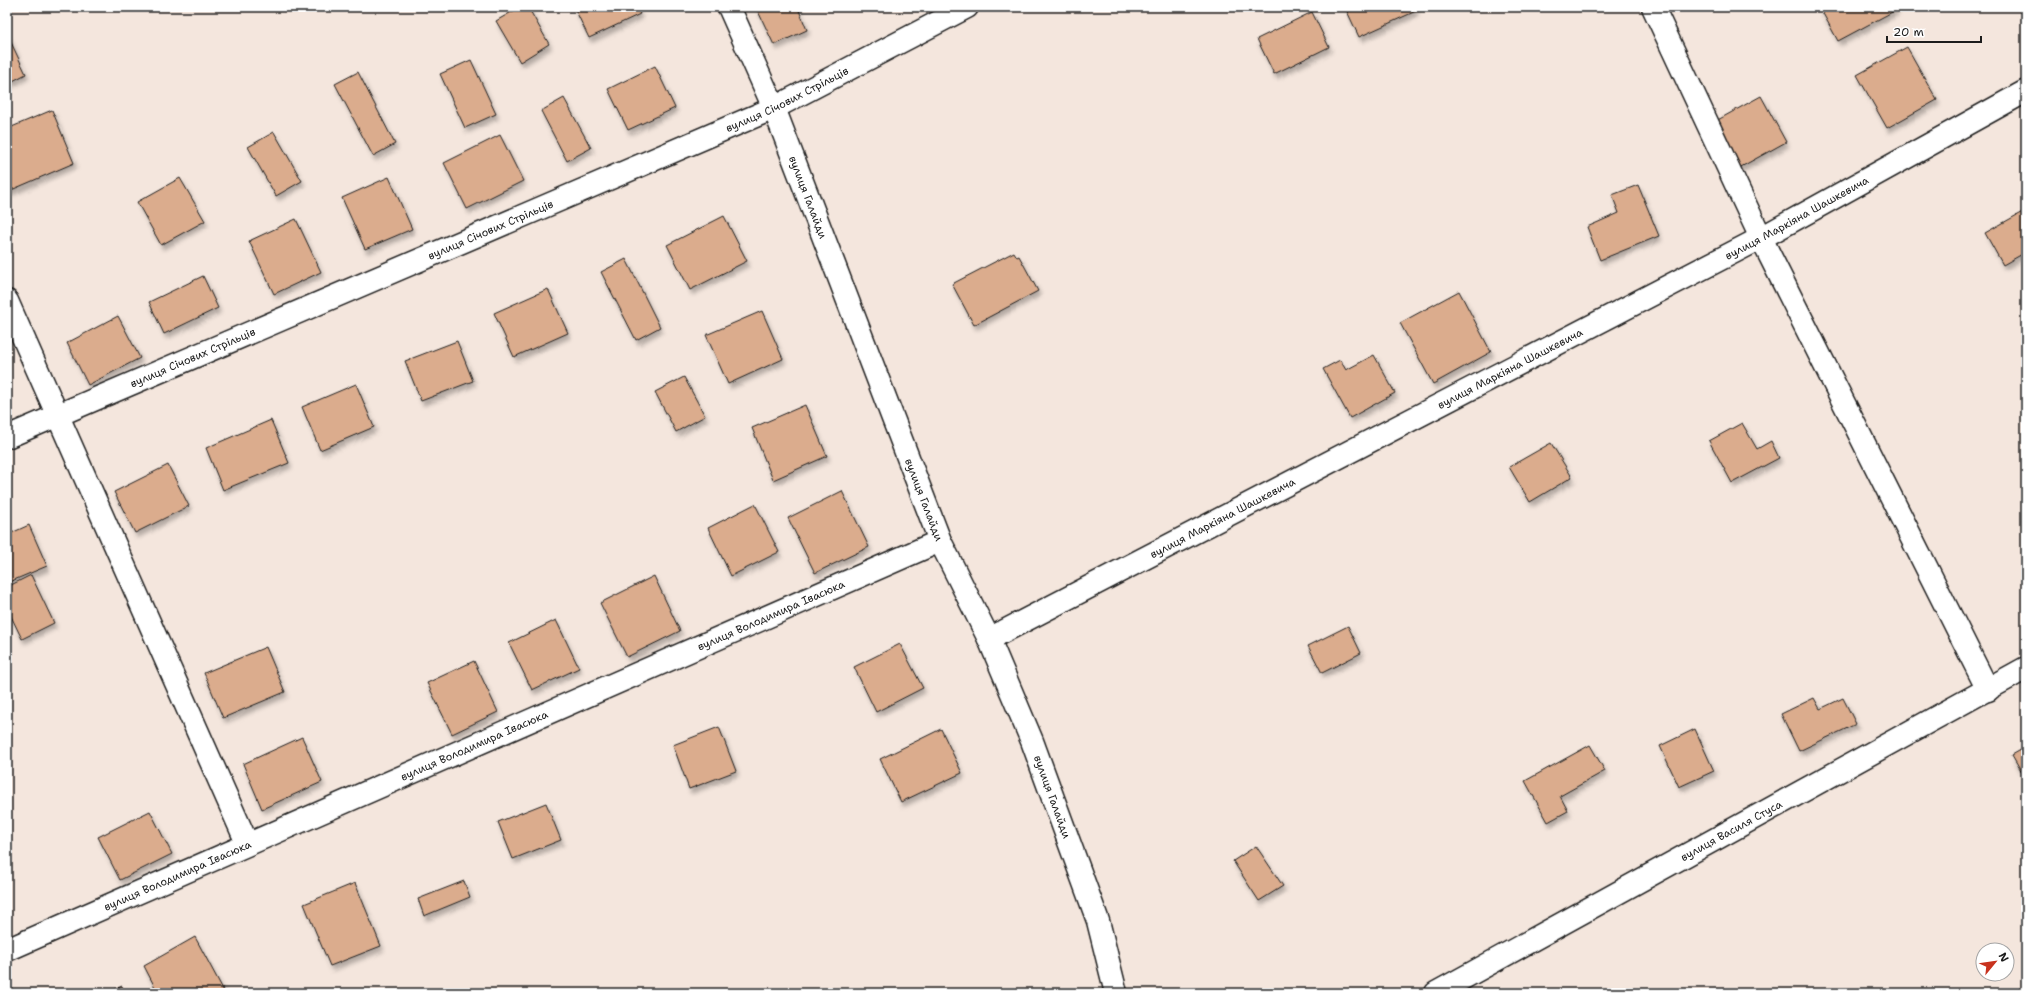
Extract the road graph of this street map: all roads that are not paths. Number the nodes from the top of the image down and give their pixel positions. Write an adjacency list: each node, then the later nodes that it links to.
1 (729, 7): 5 (street, вулиця Галайди)
2 (967, 7): 5 (street, вулиця Січових Стрільців)
3 (1653, 7): 6 (street)
4 (2026, 91): 6 (street, вулиця Маркіяна Шашкевича)
5 (774, 108): 8 (street, вулиця Січових Стрільців); 10 (street, вулиця Галайди)
6 (1761, 238): 11 (street, вулиця Маркіяна Шашкевича); 13 (street)
7 (7, 301): 8 (street)
8 (56, 415): 9 (street, вулиця Січових Стрільців); 14 (street)
9 (7, 437)
10 (940, 541): 11 (street, вулиця Галайди); 14 (street, вулиця Володимира Івасюка)
11 (989, 639): 16 (street, вулиця Галайди)
12 (2026, 668): 13 (street, вулиця Василя Стуса)
13 (1988, 690): 17 (street, вулиця Василя Стуса)
14 (247, 843): 15 (street, вулиця Володимира Івасюка)
15 (7, 950)
16 (1116, 993)
17 (1436, 993)

